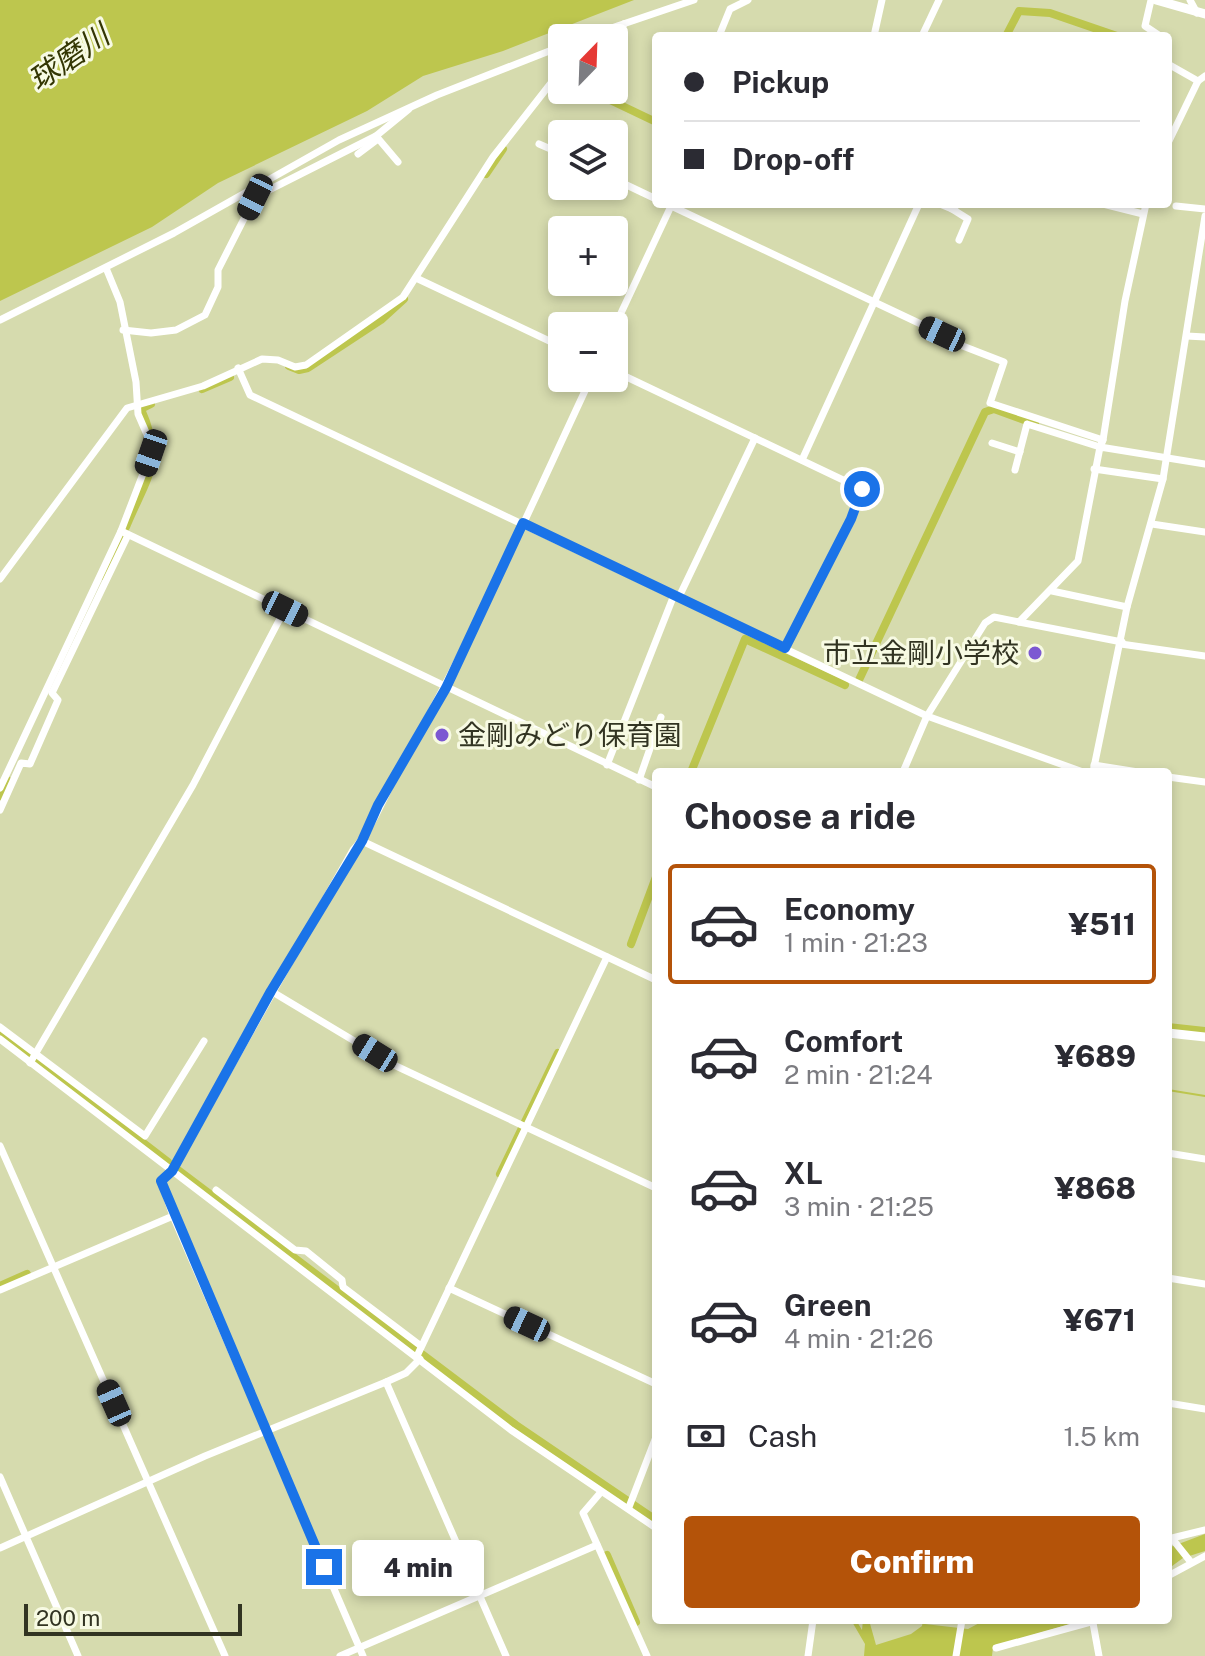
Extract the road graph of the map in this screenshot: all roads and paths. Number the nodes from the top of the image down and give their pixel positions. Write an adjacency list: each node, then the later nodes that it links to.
1 (694, 0): 8 (street)
2 (748, 0): 9 (street)
3 (882, 0): 10 (street)
4 (939, 0): 11 (street)
5 (1154, 0): 7 (main road); 12 (street)
6 (1190, 0): 7 (street)
7 (1201, 14)
8 (624, 24)
9 (721, 32)
10 (875, 32)
11 (924, 32)
12 (1154, 32)
13 (548, 52): 17 (street)
14 (1172, 66): 15 (street)
15 (1202, 79): 18 (street)
16 (548, 87): 38 (street)
17 (410, 107): 19 (street); 37 (street)
18 (1172, 135)
19 (377, 137): 22 (street); 23 (street); 42 (street)
20 (539, 144): 21 (street)
21 (548, 148)
22 (358, 154)
23 (398, 162)
24 (628, 186): 25 (street)
25 (652, 197)
26 (1176, 206): 33 (street)
27 (669, 208): 40 (street)
28 (676, 208): 39 (street)
29 (917, 208): 39 (street)
30 (957, 208): 36 (street)
31 (1119, 208): 34 (street)
32 (1145, 208): 34 (street)
33 (1205, 209)
34 (1143, 214): 54 (street)
35 (1205, 216): 44 (street)
36 (959, 240)
37 (106, 268): 41 (street); 42 (street)
38 (416, 278): 46 (street); 48 (street)
39 (875, 303): 43 (street); 57 (street)
40 (621, 312)
41 (0, 320)
42 (123, 330): 51 (street)
43 (942, 334)
44 (1187, 336): 45 (street); 56 (street)
45 (1205, 337)
46 (548, 340)
47 (955, 343): 54 (street)
48 (238, 368): 51 (street); 62 (street)
49 (628, 378): 52 (street)
50 (584, 392): 62 (street)
51 (138, 404): 65 (street); 66 (street)
52 (755, 438): 57 (street); 68 (street)
53 (992, 443): 55 (street)
54 (1102, 444): 55 (street); 56 (street); 59 (street)
55 (1020, 452): 60 (street)
56 (1167, 459): 58 (street); 61 (street)
57 (802, 460): 73 (street)
58 (1205, 464)
59 (1094, 469): 61 (street); 67 (street)
60 (1015, 470)
61 (1163, 479): 63 (street)
62 (523, 523): 68 (street); 75 (street)
63 (1152, 524): 64 (street); 69 (street)
64 (1205, 532)
65 (124, 533): 70 (street); 82 (street); 82 (street)
66 (0, 579)
67 (1052, 591): 69 (street); 71 (street)
68 (676, 596): 73 (street); 78 (street)
69 (1127, 607): 72 (street)
70 (285, 609): 75 (street); 98 (street)
71 (1019, 622): 72 (street); 76 (street)
72 (1122, 643): 74 (street); 81 (street)
73 (785, 648): 76 (street)
74 (1205, 656)
75 (446, 688): 78 (street); 89 (street)
76 (927, 716): 79 (street); 80 (street)
77 (661, 717): 84 (street)
78 (607, 765): 84 (street)
79 (905, 768)
80 (1072, 768)
81 (1093, 768)
82 (9, 772): 87 (street); 88 (street)
83 (1172, 778): 85 (street)
84 (639, 780): 86 (street)
85 (1205, 782)
86 (652, 785)
87 (0, 788)
88 (0, 810)
89 (362, 841): 90 (street); 92 (street)
90 (607, 957): 91 (street); 100 (street)
91 (652, 978)
92 (271, 991): 100 (street); 104 (street)
93 (0, 1027): 98 (street)
94 (1172, 1033): 95 (main road)
95 (1205, 1037)
96 (0, 1039): 99 (street)
97 (204, 1041): 98 (street)
98 (36, 1055): 99 (street)
99 (30, 1063): 104 (street)
100 (523, 1126): 105 (street); 111 (street)
101 (0, 1146): 108 (street)
102 (1172, 1154): 103 (street)
103 (1205, 1159)
104 (172, 1171): 107 (street); 114 (street)
105 (652, 1186)
106 (216, 1190): 113 (street)
107 (173, 1216): 108 (street); 119 (street)
108 (55, 1265): 112 (street); 122 (street)
109 (1172, 1279): 110 (street)
110 (1205, 1284)
111 (449, 1288): 113 (street); 116 (street)
112 (0, 1290)
113 (421, 1346): 114 (street)
114 (418, 1357): 115 (street); 123 (street)
115 (386, 1382): 119 (street); 134 (street)
116 (652, 1382)
117 (1172, 1404): 118 (street)
118 (1205, 1409)
119 (265, 1431): 122 (street); 140 (street)
120 (652, 1447): 124 (street)
121 (0, 1477): 127 (street)
122 (150, 1482): 127 (street); 142 (street)
123 (601, 1492): 124 (street); 129 (street)
124 (630, 1503): 125 (street)
125 (652, 1524)
126 (1205, 1530): 128 (street)
127 (26, 1537): 130 (street); 141 (street)
128 (1173, 1541): 132 (street)
129 (597, 1545): 134 (street); 145 (street)
130 (0, 1548)
131 (1205, 1556): 132 (street)
132 (1190, 1559): 133 (street)
133 (1172, 1573)
134 (479, 1596): 140 (street); 144 (street)
135 (812, 1624): 146 (street)
136 (962, 1624): 147 (street)
137 (1085, 1624): 139 (street)
138 (1096, 1624): 148 (street)
139 (996, 1648)
140 (361, 1652): 143 (street)
141 (78, 1656)
142 (225, 1656)
143 (340, 1656)
144 (506, 1656)
145 (647, 1656)
146 (808, 1656)
147 (956, 1656)
148 (1099, 1656)

